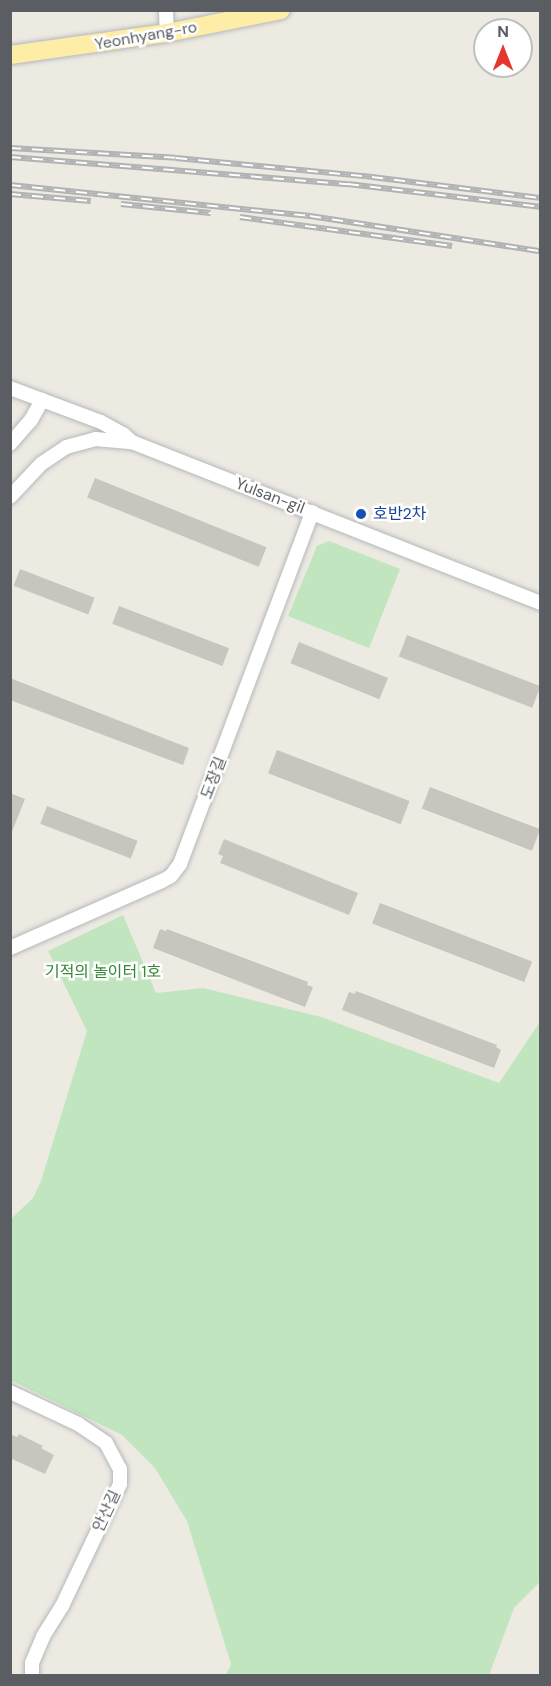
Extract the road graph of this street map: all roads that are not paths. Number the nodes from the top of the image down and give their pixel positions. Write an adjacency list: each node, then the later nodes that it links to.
1 (166, 10): 3 (street)
2 (281, 10): 3 (main road, Yeonhyang-ro)
3 (167, 33): 4 (main road, Yeonhyang-ro)
4 (10, 55)
5 (10, 388): 6 (street)
6 (42, 400): 7 (street); 8 (street)
7 (132, 442): 9 (street, Yulsan-gil); 10 (street, Yulsan-gil)
8 (10, 444)
9 (10, 496)
10 (312, 512): 11 (street, Yulsan-gil); 12 (street, 도장길)
11 (540, 603)
12 (10, 948)
13 (10, 1392): 14 (street, 안산길)
14 (32, 1676)

